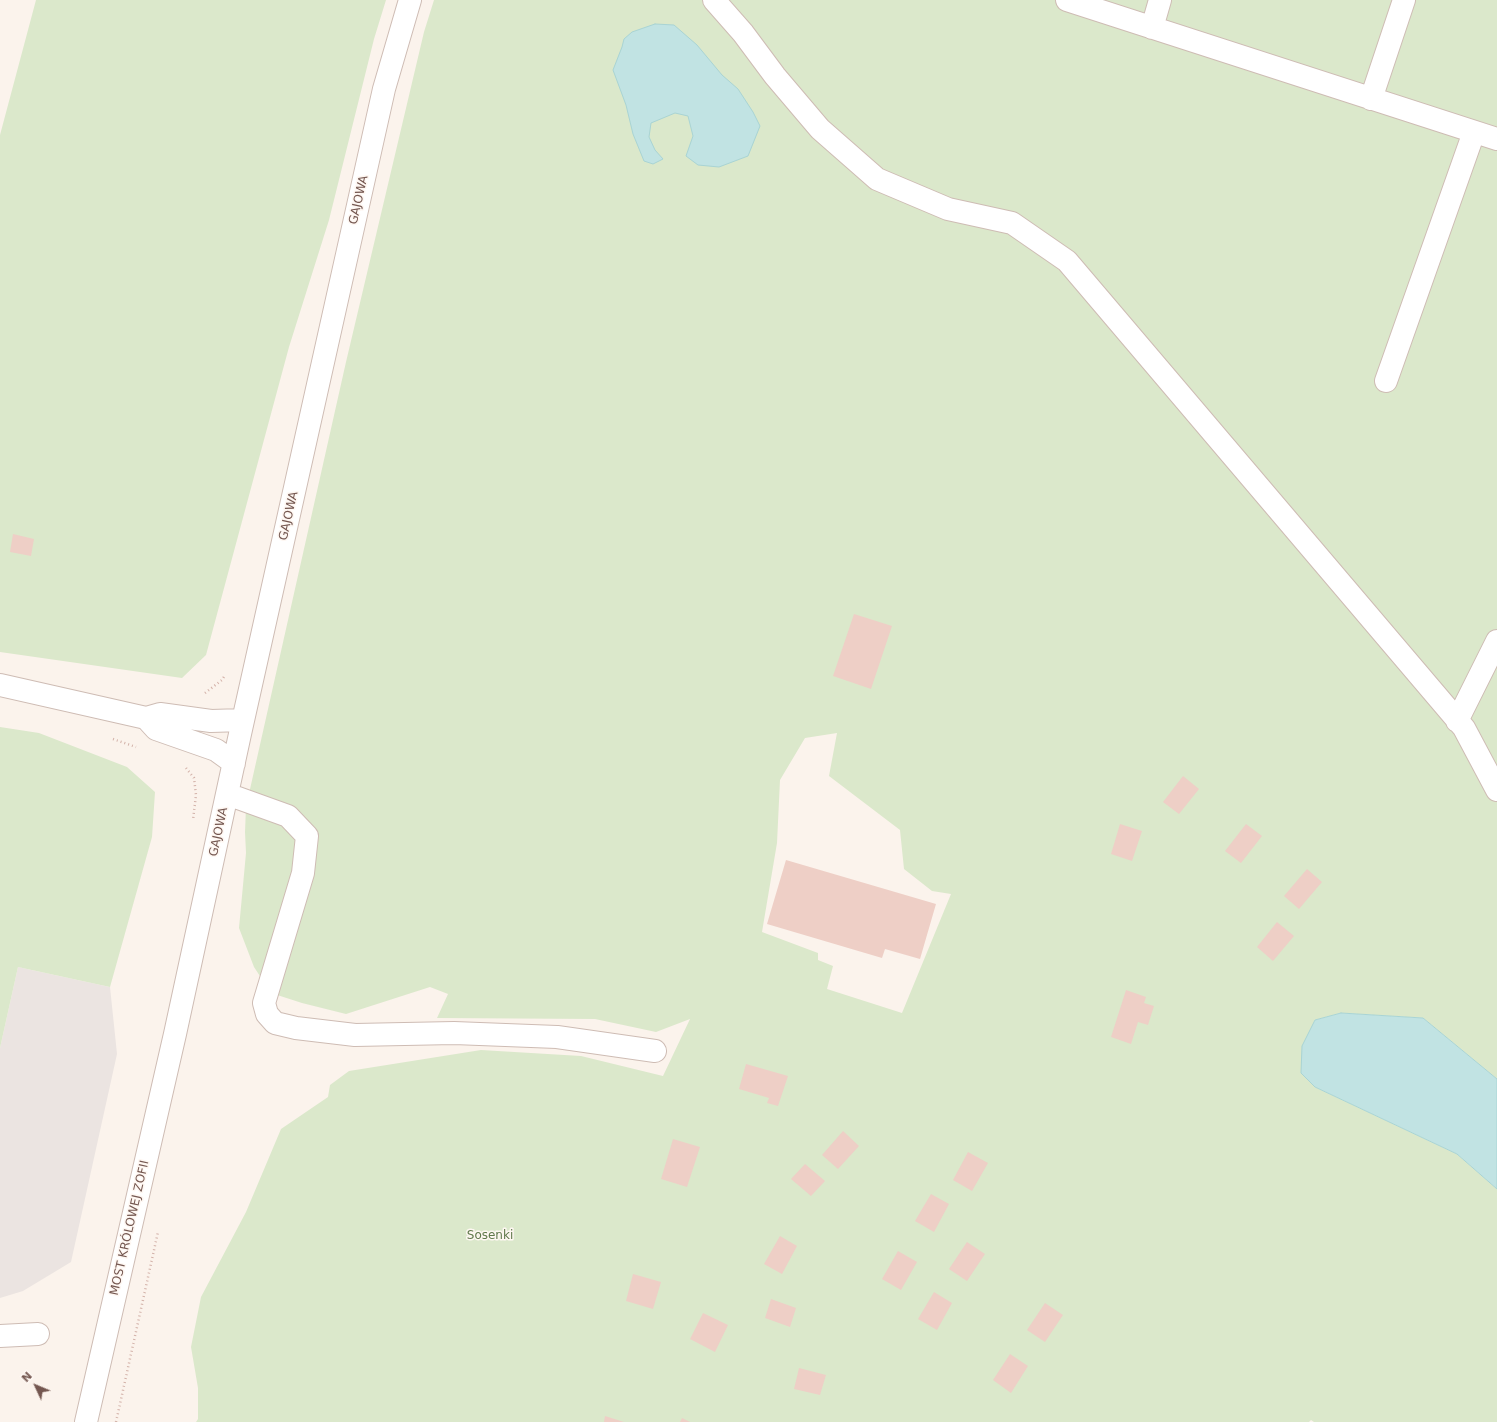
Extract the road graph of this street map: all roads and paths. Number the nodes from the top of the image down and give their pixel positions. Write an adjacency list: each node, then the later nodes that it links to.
1 (410, 0): 14 (street, GAJOWA)
2 (714, 0): 15 (street)
3 (1067, 0): 6 (street)
4 (1160, 0): 6 (street)
5 (1404, 0): 7 (street)
6 (1152, 28): 7 (street)
7 (1371, 99): 8 (street)
8 (1474, 132): 9 (street); 10 (street)
9 (1497, 139)
10 (1386, 381)
11 (1497, 641): 15 (street)
12 (0, 685): 13 (street)
13 (146, 718): 14 (street); 16 (street)
14 (243, 720): 16 (street, GAJOWA)
15 (1457, 721): 17 (street)
16 (234, 763): 18 (street, GAJOWA)
17 (1497, 790)
18 (227, 794): 19 (street, GAJOWA); 20 (street)
19 (175, 1034): 23 (street, MOST KRÓLOWEJ ZOFII)
20 (655, 1051)
21 (38, 1334): 22 (street)
22 (0, 1336)
23 (86, 1422)

